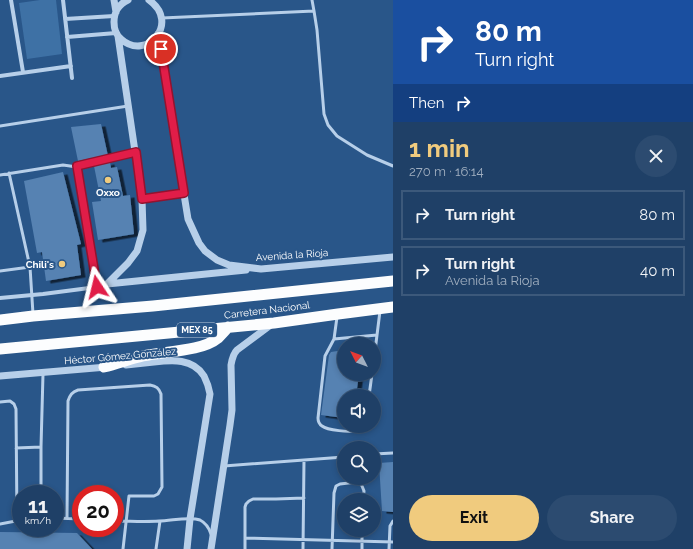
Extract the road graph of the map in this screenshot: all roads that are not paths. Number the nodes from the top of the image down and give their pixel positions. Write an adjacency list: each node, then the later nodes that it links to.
1 (11, 0): 17 (street)
2 (63, 0): 12 (street)
3 (114, 0): 10 (street)
4 (128, 0): 10 (street)
5 (149, 0): 8 (street)
6 (159, 0): 8 (street)
7 (312, 0): 9 (lane)
8 (159, 11): 11 (street)
9 (314, 11): 11 (lane); 24 (lane)
10 (115, 14): 12 (street); 14 (street)
11 (162, 18): 13 (street)
12 (65, 19): 15 (street)
13 (158, 34): 14 (street); 27 (street, Avenida la Rioja)
14 (117, 35): 15 (street); 20 (street)
15 (67, 37): 16 (street)
16 (70, 66): 17 (street); 19 (street)
17 (23, 72): 18 (street)
18 (0, 76)
19 (72, 78)
20 (128, 106): 21 (lane); 22 (street)
21 (0, 126)
22 (136, 152): 23 (lane); 28 (street)
23 (77, 166): 25 (lane); 35 (lane)
24 (393, 166)
25 (9, 173): 26 (lane); 30 (lane)
26 (0, 175)
27 (184, 193): 28 (street); 31 (street, Avenida la Rioja)
28 (142, 199): 34 (street)
29 (393, 257): 31 (street, Avenida la Rioja)
30 (30, 267): 32 (lane); 36 (lane)
31 (260, 269): 34 (street)
32 (0, 271)
33 (393, 281): 41 (highway, Carretera Nacional)
34 (107, 284): 35 (street)
35 (97, 287): 36 (street)
36 (31, 295): 37 (street); 41 (lane)
37 (0, 298)
38 (393, 307): 39 (highway, Carretera Nacional / MEX 85)
39 (381, 308): 40 (highway, Carretera Nacional / MEX 85); 45 (lane)
40 (338, 314): 43 (highway, Carretera Nacional / MEX 85); 46 (lane)
41 (33, 316): 42 (highway, Carretera Nacional)
42 (0, 320)
43 (274, 323): 44 (highway, Carretera Nacional / MEX 85); 59 (street)
44 (228, 327): 47 (highway, Carretera Nacional / MEX 85); 48 (highway)
45 (378, 335): 46 (lane)
46 (334, 339): 52 (lane)
47 (0, 349)
48 (104, 367): 49 (street, Héctor Gómez González); 66 (street, Héctor Gómez González)
49 (44, 372): 50 (street, Héctor Gómez González); 54 (lane)
50 (0, 376)
51 (0, 402): 53 (lane)
52 (337, 430)
53 (16, 448): 54 (lane); 60 (lane)
54 (41, 448): 61 (lane)
55 (393, 453): 56 (lane)
56 (381, 454)
57 (337, 458): 58 (lane)
58 (304, 460): 59 (lane); 63 (lane)
59 (224, 466): 73 (street)
60 (17, 485)
61 (41, 485)
62 (364, 493): 76 (lane)
63 (304, 498): 74 (lane); 75 (lane)
64 (67, 518): 65 (lane); 67 (lane)
65 (72, 518)
66 (190, 519): 68 (lane); 73 (lane); 81 (street, Héctor Gómez González)
67 (127, 521): 68 (lane); 79 (lane)
68 (160, 521): 80 (lane)
69 (393, 521): 78 (lane)
70 (12, 522): 71 (lane)
71 (0, 524)
72 (362, 537): 77 (lane)
73 (213, 538): 82 (street)
74 (245, 538): 75 (lane); 83 (lane)
75 (303, 539): 76 (lane); 84 (lane)
76 (332, 541): 77 (lane); 85 (lane)
77 (362, 541): 78 (lane); 86 (lane)
78 (391, 542): 87 (lane)
79 (123, 549)
80 (156, 549)
81 (187, 549)
82 (211, 549)
83 (245, 549)
84 (303, 549)
85 (332, 549)
86 (362, 549)
87 (389, 549)

